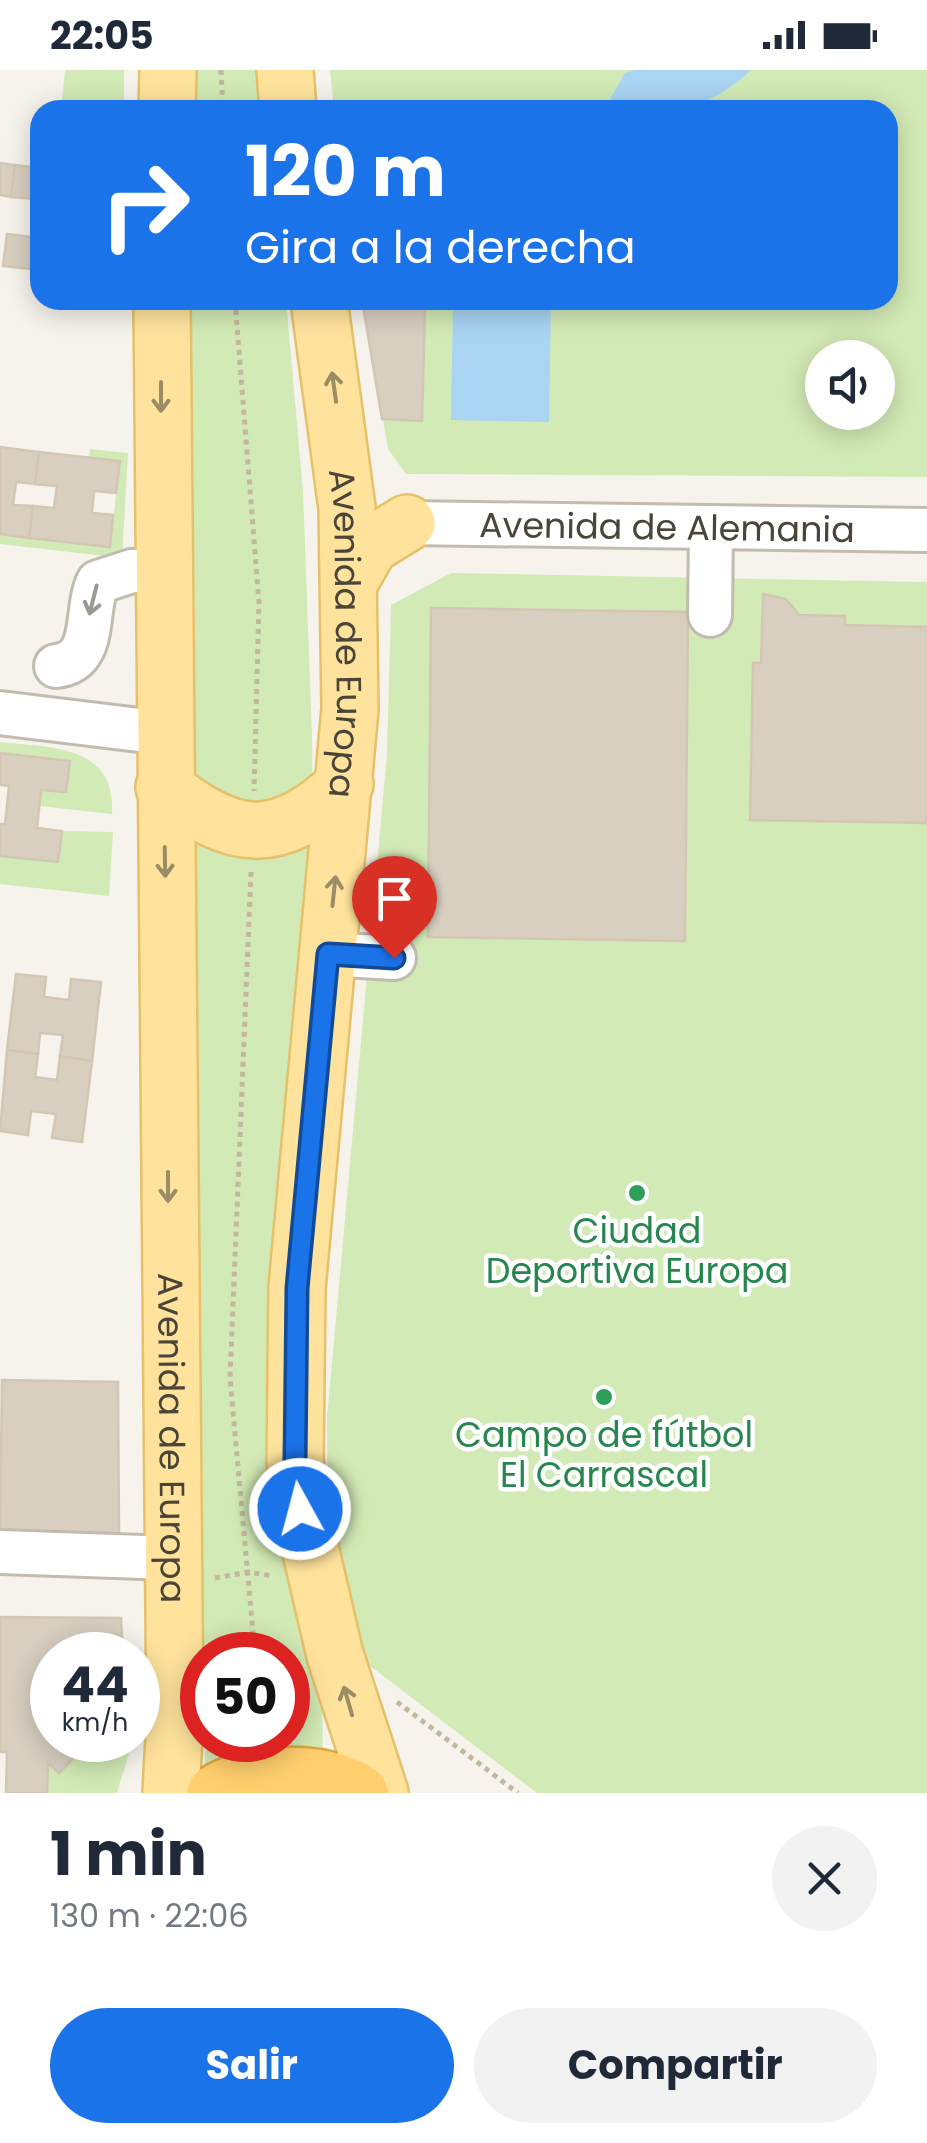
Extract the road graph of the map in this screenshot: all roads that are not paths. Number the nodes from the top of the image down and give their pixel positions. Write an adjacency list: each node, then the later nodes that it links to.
1 (168, 70): 3 (main road)
2 (285, 70): 4 (main road)
3 (167, 100)
4 (287, 100)
5 (162, 310): 11 (main road, Avenida de Europa, one-way to 11)
6 (321, 310): 7 (main road, Avenida de Europa, one-way to 6)
7 (344, 474): 8 (main road); 12 (main road, Avenida de Europa)
8 (407, 523): 9 (street, Avenida de Alemania); 12 (main road)
9 (711, 528): 10 (street, Avenida de Alemania); 13 (street)
10 (927, 530)
11 (162, 570): 14 (street, one-way to 14); 16 (main road, Avenida de Europa)
12 (350, 581): 17 (main road, Avenida de Europa)
13 (710, 615)
14 (56, 666)
15 (0, 713): 16 (street)
16 (164, 733): 18 (main road, Avenida de Europa)
17 (345, 784): 18 (main road); 19 (main road, Avenida de Europa, one-way to 17)
18 (164, 788): 22 (main road, Avenida de Europa, one-way to 22)
19 (328, 954): 20 (street); 26 (main road, Avenida de Europa, one-way to 19)
20 (394, 958)
21 (0, 1552): 22 (street)
22 (172, 1569): 23 (main road, Avenida de Europa)
23 (170, 1793)
24 (215, 1793): 25 (highway)
25 (360, 1793)
26 (380, 1793)

